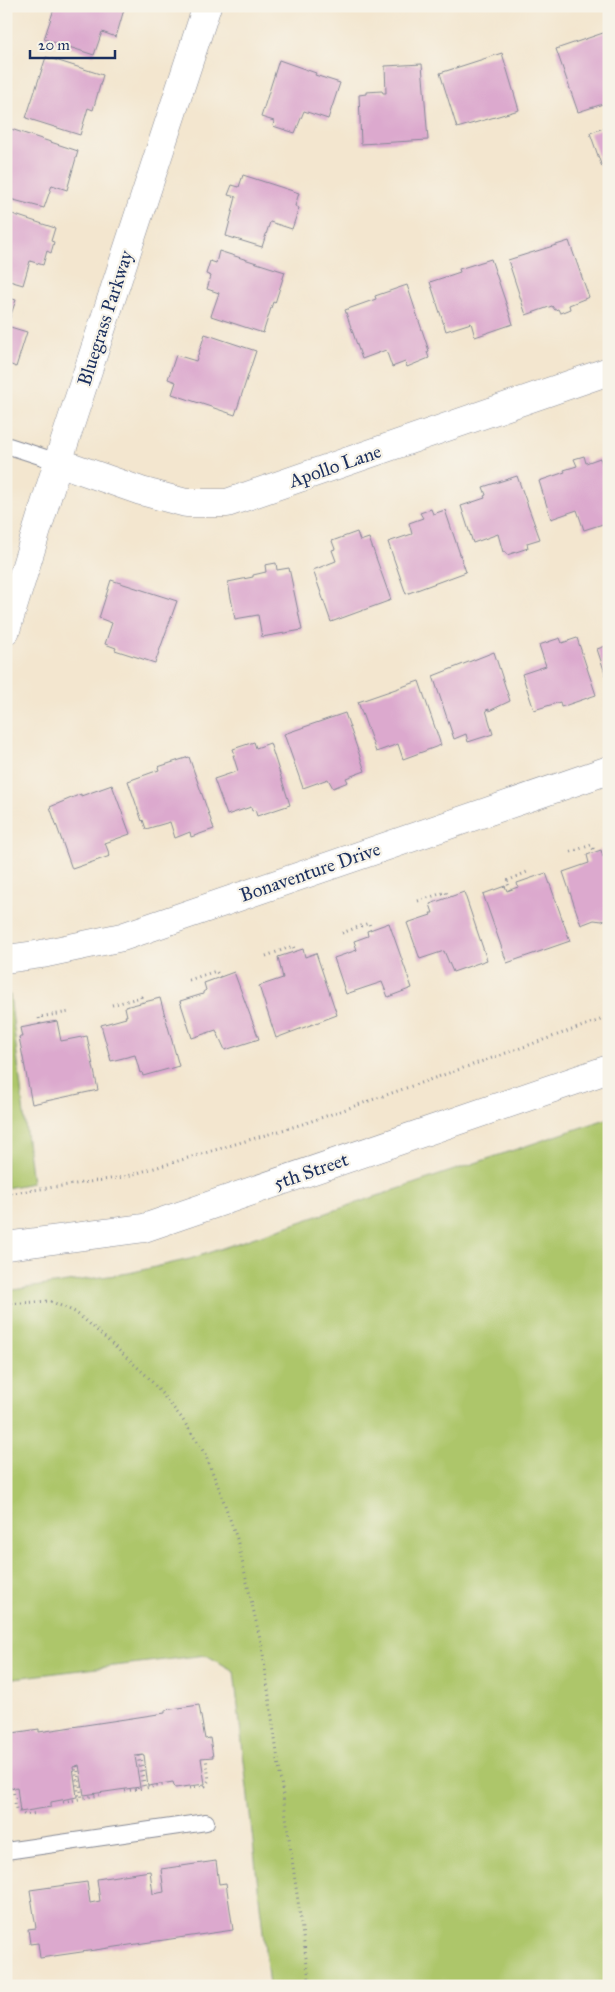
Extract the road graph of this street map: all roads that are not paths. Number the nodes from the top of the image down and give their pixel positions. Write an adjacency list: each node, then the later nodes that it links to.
1 (208, 6): 4 (street, Bluegrass Parkway)
2 (609, 371): 4 (street, Apollo Lane)
3 (6, 445): 4 (lane)
4 (58, 462): 5 (street, Bluegrass Parkway)
5 (6, 630)
6 (609, 770): 7 (street, Bonaventure Drive)
7 (6, 958)
8 (609, 1070): 9 (street, 5th Street)
9 (6, 1246)
10 (206, 1822): 11 (lane)
11 (6, 1851)

